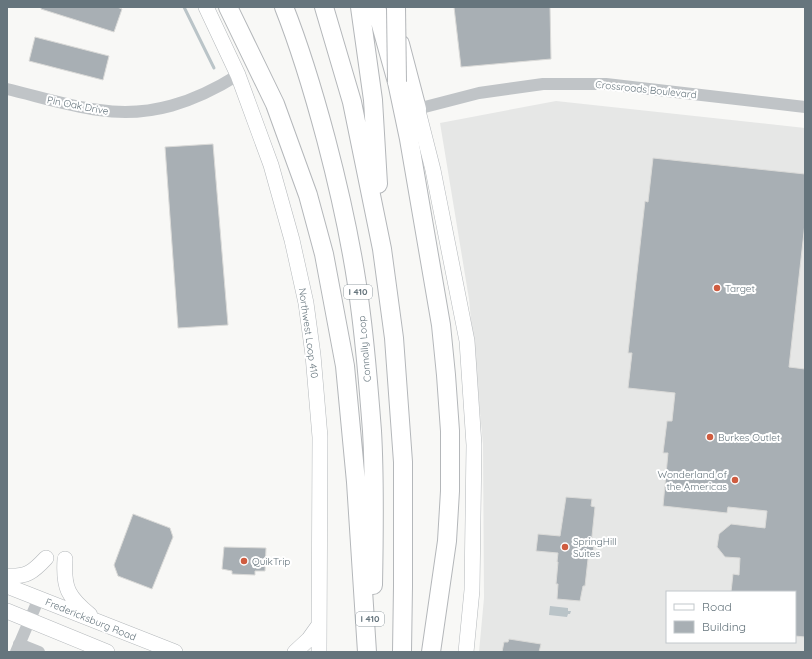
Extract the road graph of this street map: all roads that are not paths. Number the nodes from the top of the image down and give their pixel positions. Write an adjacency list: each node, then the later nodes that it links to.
1 (206, 7): 10 (main road, Northwest Loop 410)
2 (228, 7): 31 (highway)
3 (284, 7): 31 (highway, Connally Loop / I 410)
4 (324, 7): 15 (highway, I 410)
5 (360, 7): 15 (highway)
6 (376, 7): 11 (highway, bridge)
7 (390, 7): 14 (highway)
8 (396, 7): 11 (highway, bridge)
9 (402, 7): 14 (main road)
10 (238, 74): 12 (street, Pin Oak Drive); 24 (main road, Northwest Loop 410)
11 (397, 82): 33 (highway)
12 (7, 89)
13 (805, 107): 14 (street, Crossroads Boulevard)
14 (417, 109): 34 (main road)
15 (382, 249): 32 (highway, I 410)
16 (46, 558): 18 (main road)
17 (65, 560): 23 (main road)
18 (7, 576)
19 (7, 586): 20 (main road, Fredericksburg Road)
20 (39, 598): 22 (street); 23 (main road, Fredericksburg Road)
21 (7, 611): 22 (main road)
22 (29, 621): 25 (street); 27 (main road)
23 (99, 622): 28 (main road, Fredericksburg Road)
24 (319, 625): 29 (main road); 30 (main road, Northwest Loop 410)
25 (17, 648): 26 (street)
26 (39, 652)
27 (107, 652)
28 (175, 652)
29 (295, 652)
30 (319, 652)
31 (367, 652)
32 (402, 652)
33 (431, 652)
34 (466, 652)

